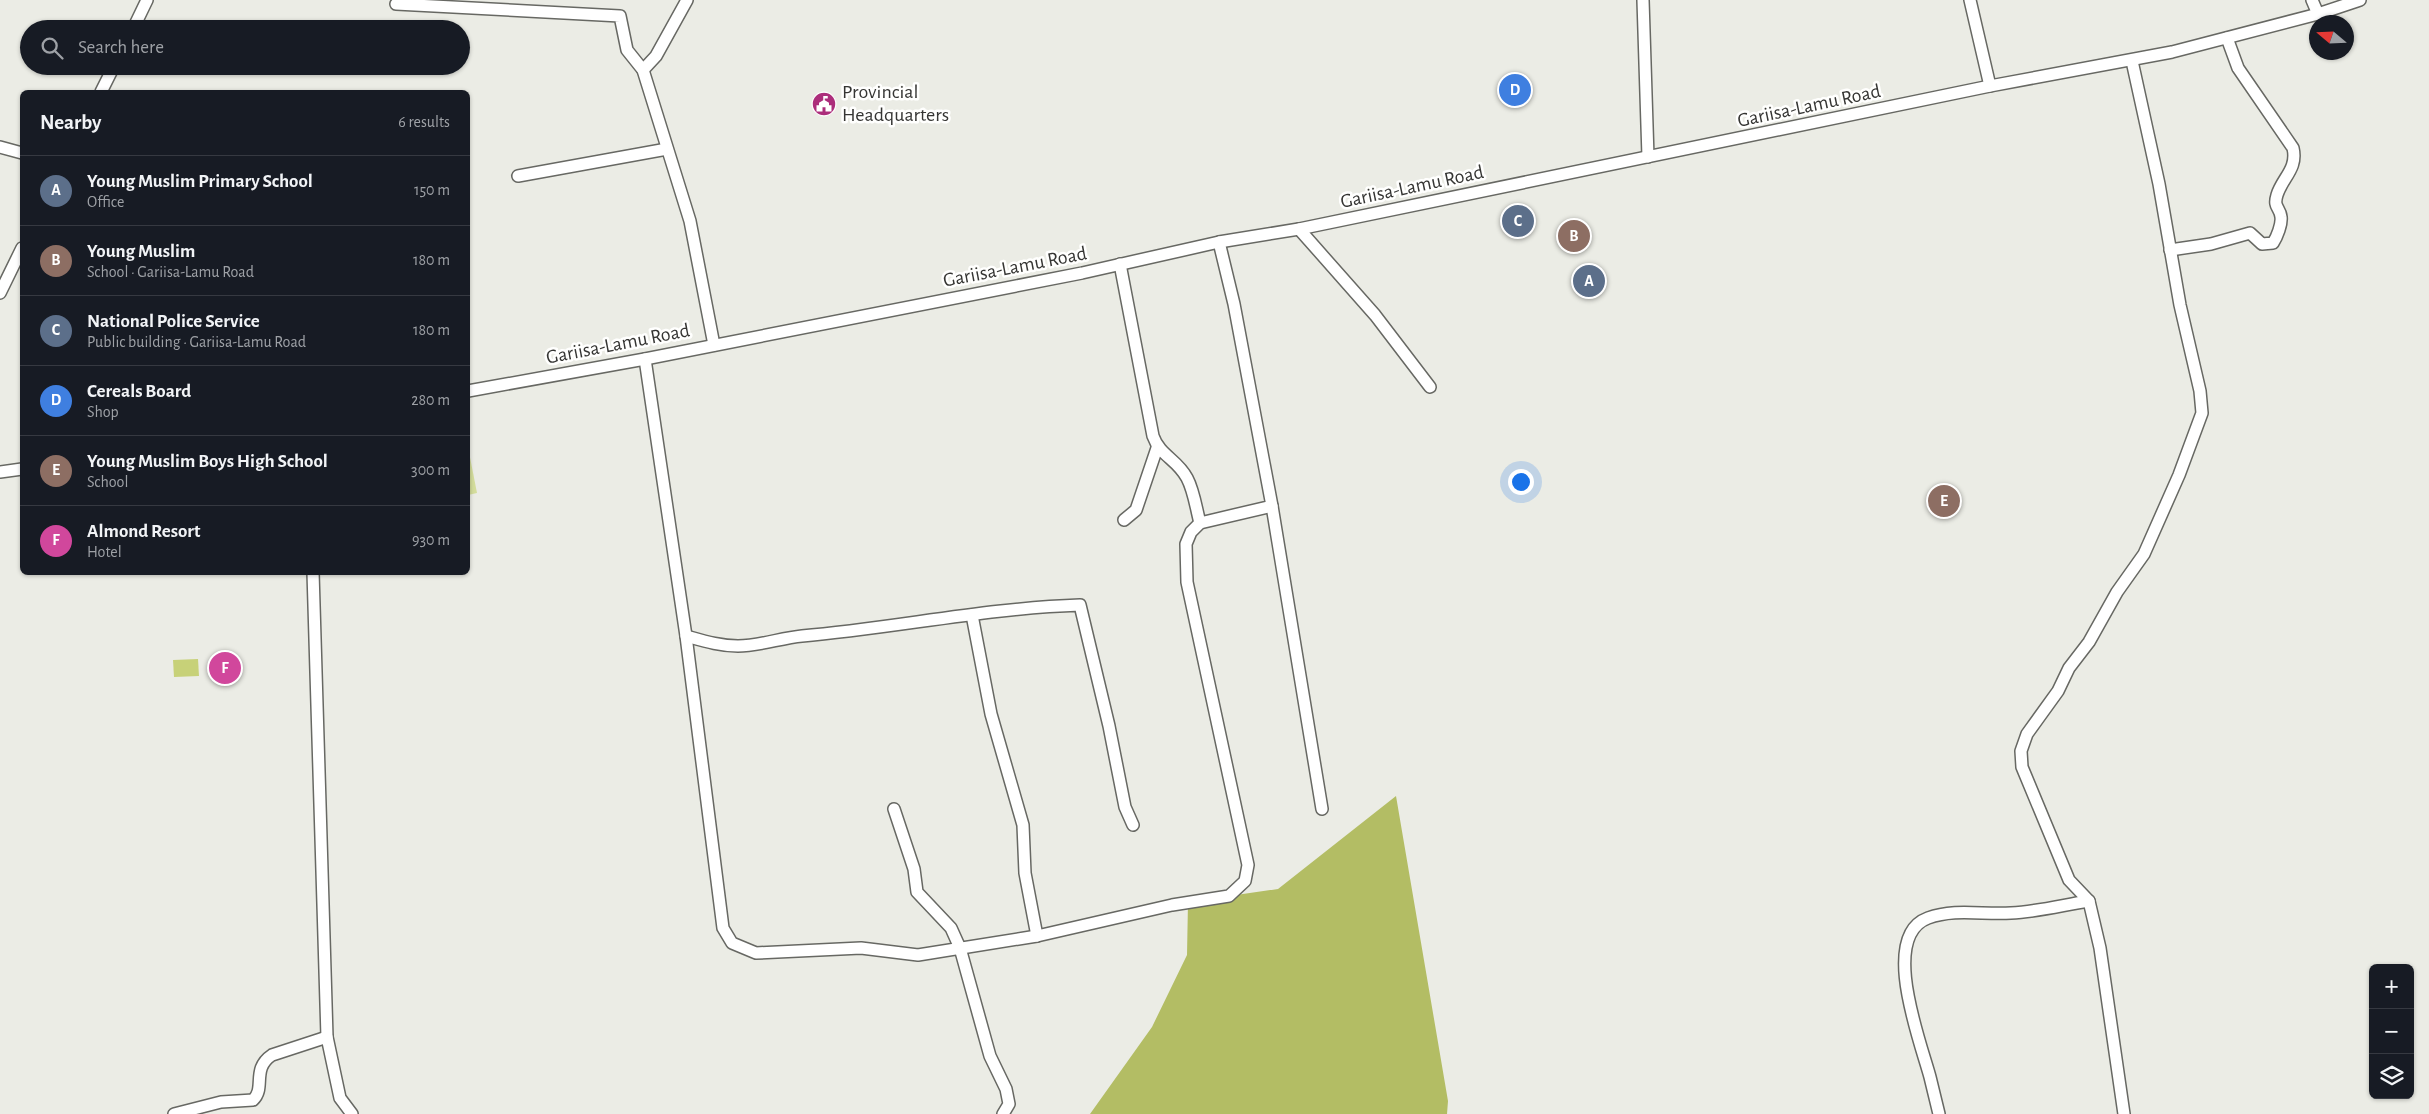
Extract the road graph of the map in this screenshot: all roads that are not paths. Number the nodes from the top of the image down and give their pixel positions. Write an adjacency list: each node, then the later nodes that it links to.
1 (147, 0): 9 (street)
2 (687, 0): 12 (street)
3 (1643, 0): 19 (street)
4 (1970, 0): 14 (street)
5 (2312, 0): 8 (street)
6 (2360, 0): 8 (street, Gariisa-Lamu Road)
7 (396, 4): 12 (street)
8 (2318, 14): 10 (street, Gariisa-Lamu Road)
9 (137, 20)
10 (2227, 38): 11 (street, Gariisa-Lamu Road); 23 (street)
11 (2132, 61): 14 (street, Gariisa-Lamu Road); 23 (street)
12 (643, 70): 17 (street)
13 (110, 75): 15 (street)
14 (1990, 86): 19 (street, Gariisa-Lamu Road)
15 (102, 90)
16 (0, 147): 18 (street)
17 (667, 149): 20 (street); 27 (street)
18 (20, 152)
19 (1648, 158): 21 (street, Gariisa-Lamu Road)
20 (518, 176)
21 (1299, 229): 22 (street, Gariisa-Lamu Road); 29 (street)
22 (1219, 242): 25 (street, Gariisa-Lamu Road); 34 (street)
23 (2170, 250): 43 (street)
24 (20, 252): 26 (street)
25 (1120, 264): 27 (street, Gariisa-Lamu Road); 31 (street)
26 (0, 292)
27 (714, 345): 28 (street, Gariisa-Lamu Road)
28 (645, 359): 30 (street, Gariisa-Lamu Road); 39 (street)
29 (1430, 387)
30 (470, 391)
31 (1157, 448): 35 (street); 36 (street)
32 (20, 469): 33 (street)
33 (0, 472)
34 (1272, 506): 36 (street); 41 (street)
35 (1124, 520)
36 (1200, 523): 44 (street)
37 (313, 575): 46 (street)
38 (972, 615): 39 (street); 42 (street); 44 (street)
39 (686, 636): 45 (street)
40 (894, 808): 45 (street)
41 (1322, 809)
42 (1133, 825)
43 (2089, 901): 50 (street); 51 (street)
44 (1036, 936): 45 (street)
45 (960, 948): 49 (street)
46 (327, 1037): 47 (street); 48 (street)
47 (174, 1114)
48 (352, 1114)
49 (1003, 1114)
50 (1939, 1114)
51 (2124, 1114)

